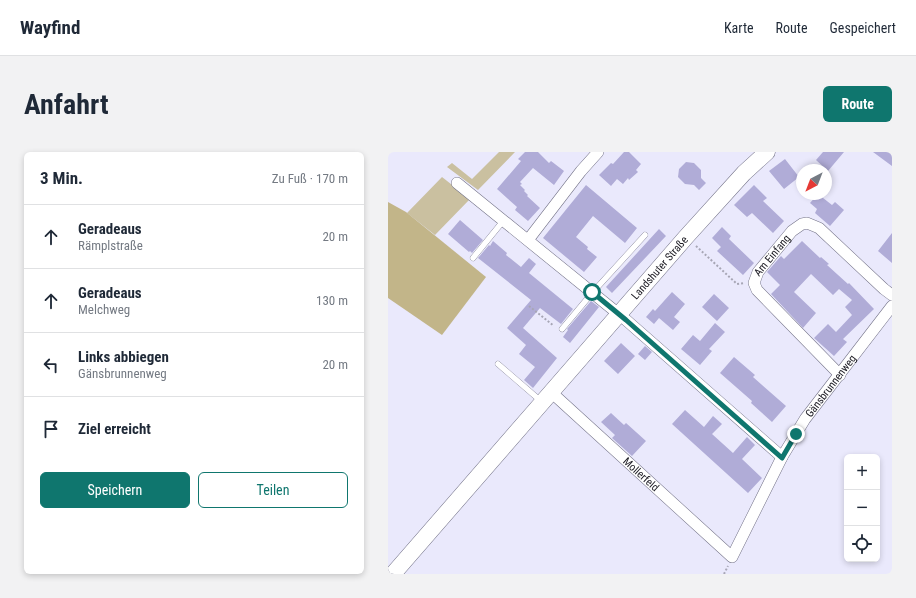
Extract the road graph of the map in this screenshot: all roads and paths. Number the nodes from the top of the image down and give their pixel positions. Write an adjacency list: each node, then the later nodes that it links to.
1 (598, 152): 7 (street)
2 (766, 152): 6 (main road, Landshuter Straße)
3 (457, 183): 4 (street)
4 (504, 220): 7 (street); 8 (lane)
5 (646, 235): 10 (lane)
6 (686, 238): 9 (path); 14 (main road, Landshuter Straße)
7 (528, 240): 10 (street)
8 (473, 258)
9 (754, 282): 11 (street, Am Einfang); 17 (street, Am Einfang)
10 (592, 292): 14 (street); 15 (lane)
11 (892, 294)
12 (529, 306): 15 (path)
13 (892, 306): 17 (street, Gänsbrunnenweg)
14 (619, 314): 18 (main road, Landshuter Straße); 19 (street)
15 (562, 329)
16 (498, 364): 18 (lane)
17 (840, 375): 19 (street, Gänsbrunnenweg)
18 (544, 399): 20 (street, Mollerfeld); 21 (main road, Landshuter Straße)
19 (782, 458): 20 (street, Gänsbrunnenweg)
20 (732, 557)
21 (393, 574)

